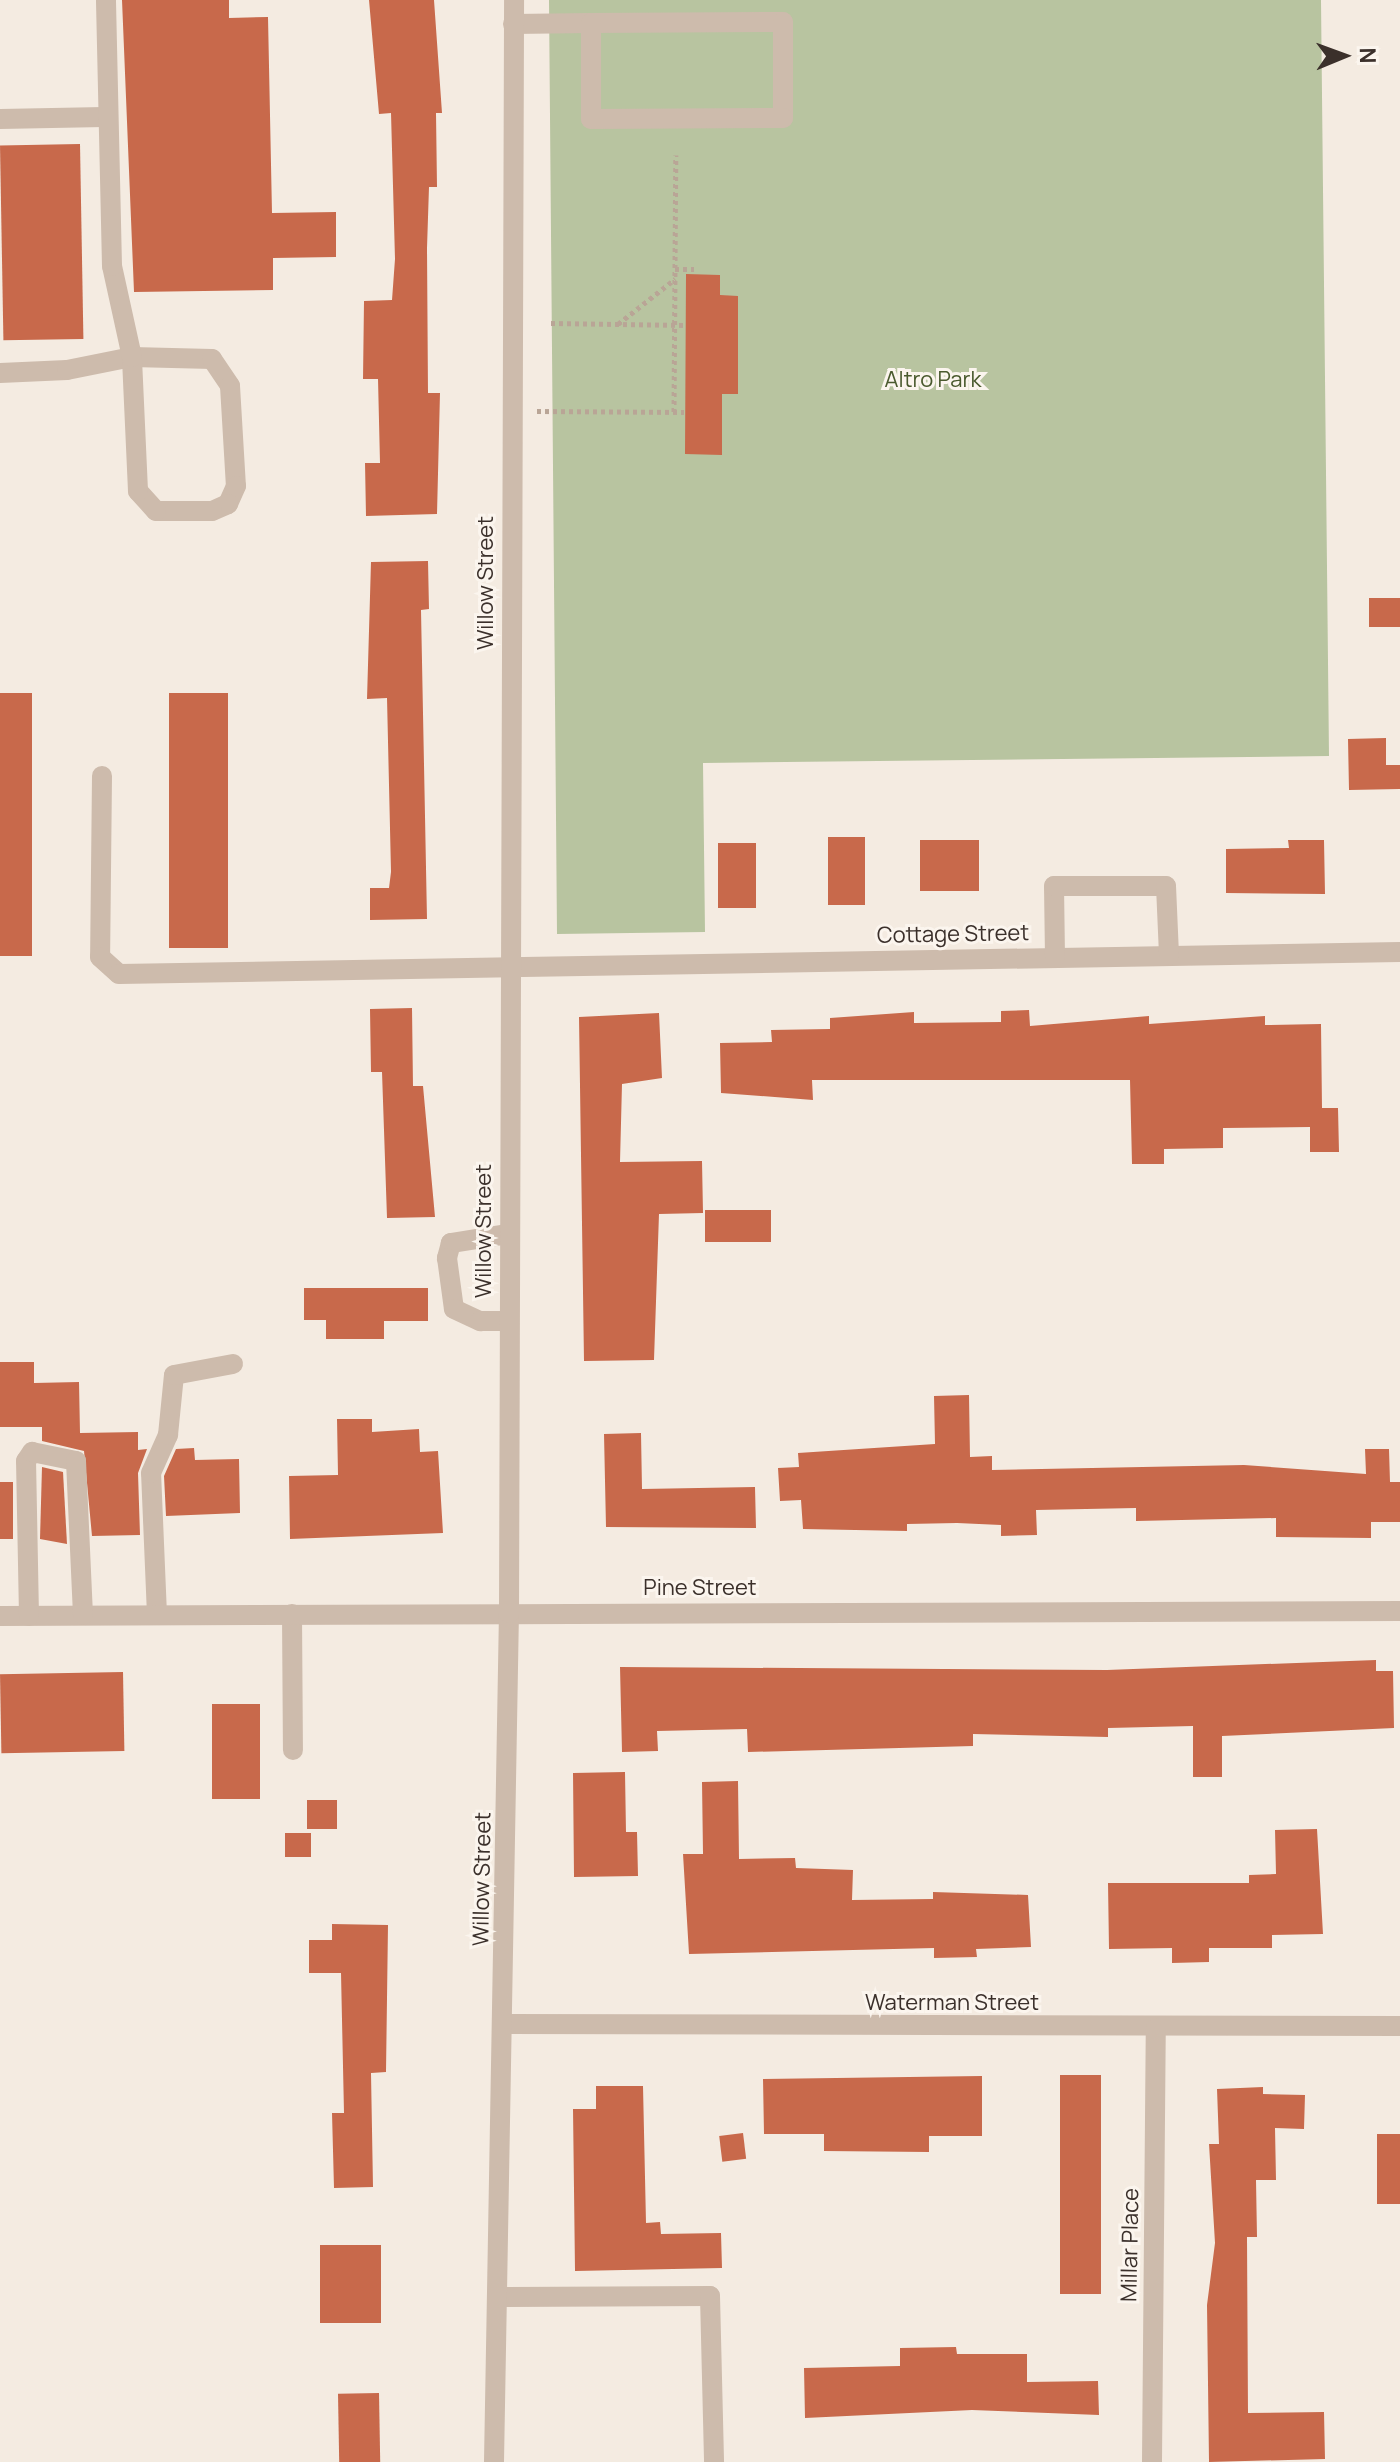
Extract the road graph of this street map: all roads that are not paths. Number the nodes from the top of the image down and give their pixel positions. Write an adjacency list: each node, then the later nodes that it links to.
1 (106, 0): 5 (street)
2 (514, 0): 4 (street, Willow Street)
3 (591, 23): 3 (street); 4 (street)
4 (513, 24): 13 (street, Willow Street)
5 (104, 117): 6 (street); 7 (street)
6 (0, 119)
7 (132, 357): 7 (street); 8 (street)
8 (0, 373)
9 (102, 776): 13 (street, Cottage Street)
10 (1400, 952): 11 (street, Cottage Street)
11 (1169, 955): 12 (street, Cottage Street); 12 (street)
12 (1055, 957): 13 (street, Cottage Street)
13 (507, 965): 14 (street, Willow Street)
14 (508, 1234): 15 (street, Willow Street); 15 (street)
15 (508, 1321): 18 (street, Willow Street)
16 (233, 1364): 21 (street)
17 (1400, 1611): 18 (street, Pine Street)
18 (509, 1613): 19 (street, Pine Street); 25 (street, Willow Street)
19 (292, 1614): 21 (street, Pine Street); 24 (street)
20 (83, 1615): 21 (street, Pine Street); 23 (street, Pine Street); 23 (street)
21 (157, 1615)
22 (0, 1616): 23 (street, Pine Street)
23 (29, 1616)
24 (293, 1750)
25 (504, 2024): 27 (street, Waterman Street); 28 (street, Willow Street)
26 (1400, 2026): 27 (street, Waterman Street)
27 (1156, 2028): 31 (street, Millar Place)
28 (498, 2297): 29 (street, Willow Street); 30 (street)
29 (494, 2462)
30 (714, 2462)
31 (1152, 2462)

